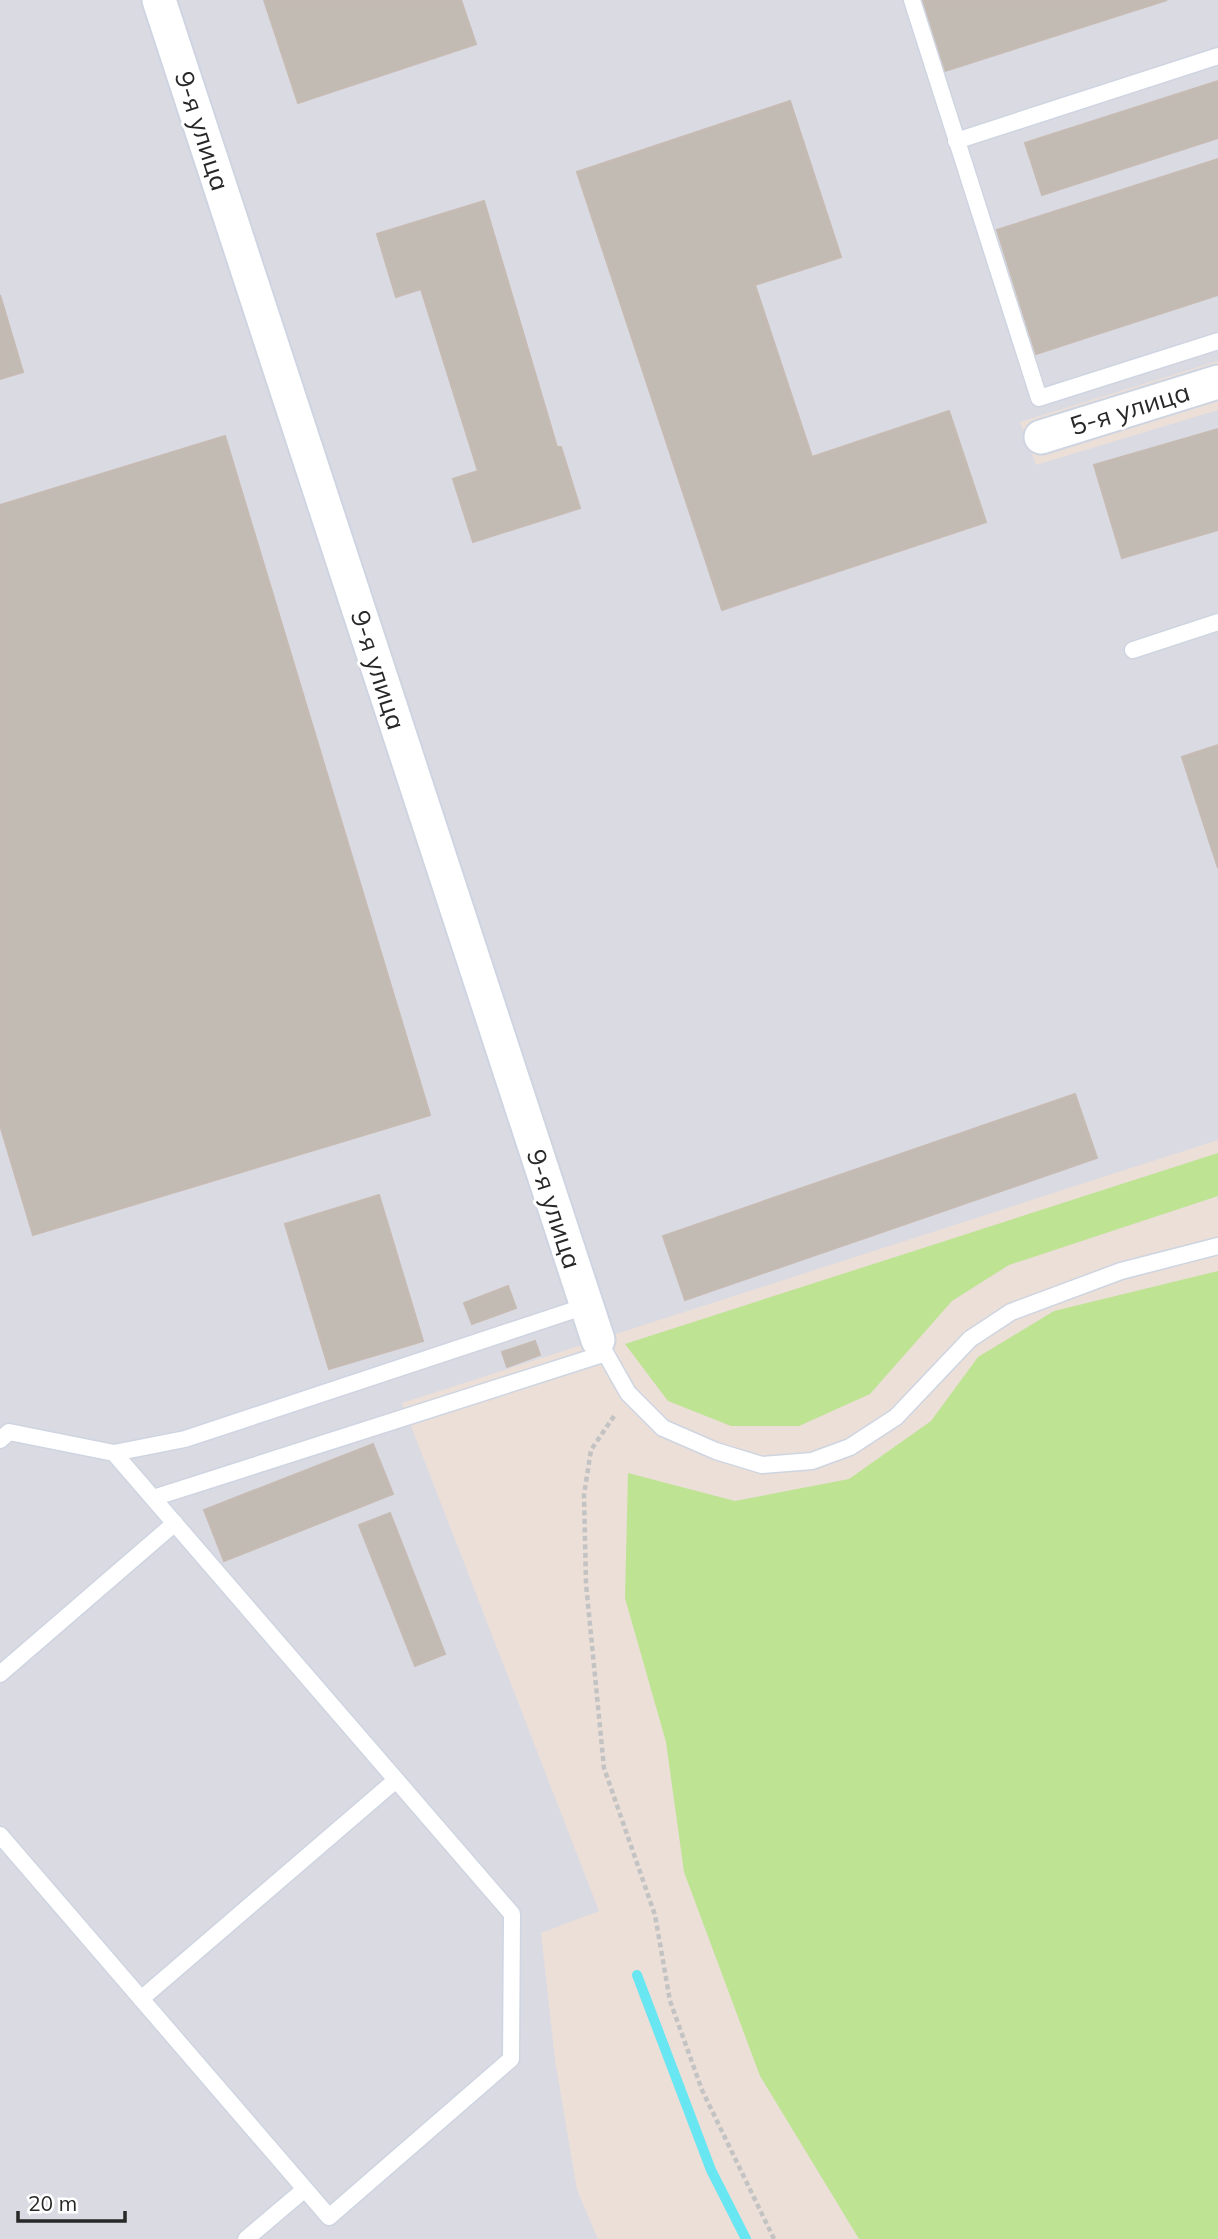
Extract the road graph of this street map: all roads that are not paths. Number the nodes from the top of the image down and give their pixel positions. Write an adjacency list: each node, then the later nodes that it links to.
1 (159, 0): 11 (street, 9-я улица)
2 (912, 0): 4 (lane)
3 (1218, 56): 4 (lane)
4 (957, 141): 5 (lane)
5 (1218, 341)
6 (1218, 382): 7 (street, 5-я улица)
7 (1041, 437)
8 (1218, 622): 9 (lane)
9 (1133, 650)
10 (1218, 1246): 12 (lane)
11 (586, 1306): 12 (street, 9-я улица); 14 (lane)
12 (600, 1347): 15 (lane)
13 (3, 1430): 14 (lane)
14 (114, 1453): 15 (lane)
15 (153, 1498): 16 (lane)
16 (174, 1523): 17 (lane); 18 (lane)
17 (0, 1674)
18 (396, 1780): 20 (lane); 21 (lane)
19 (0, 1835): 20 (lane)
20 (141, 1999): 21 (lane)
21 (305, 2189): 22 (lane)
22 (246, 2239)

